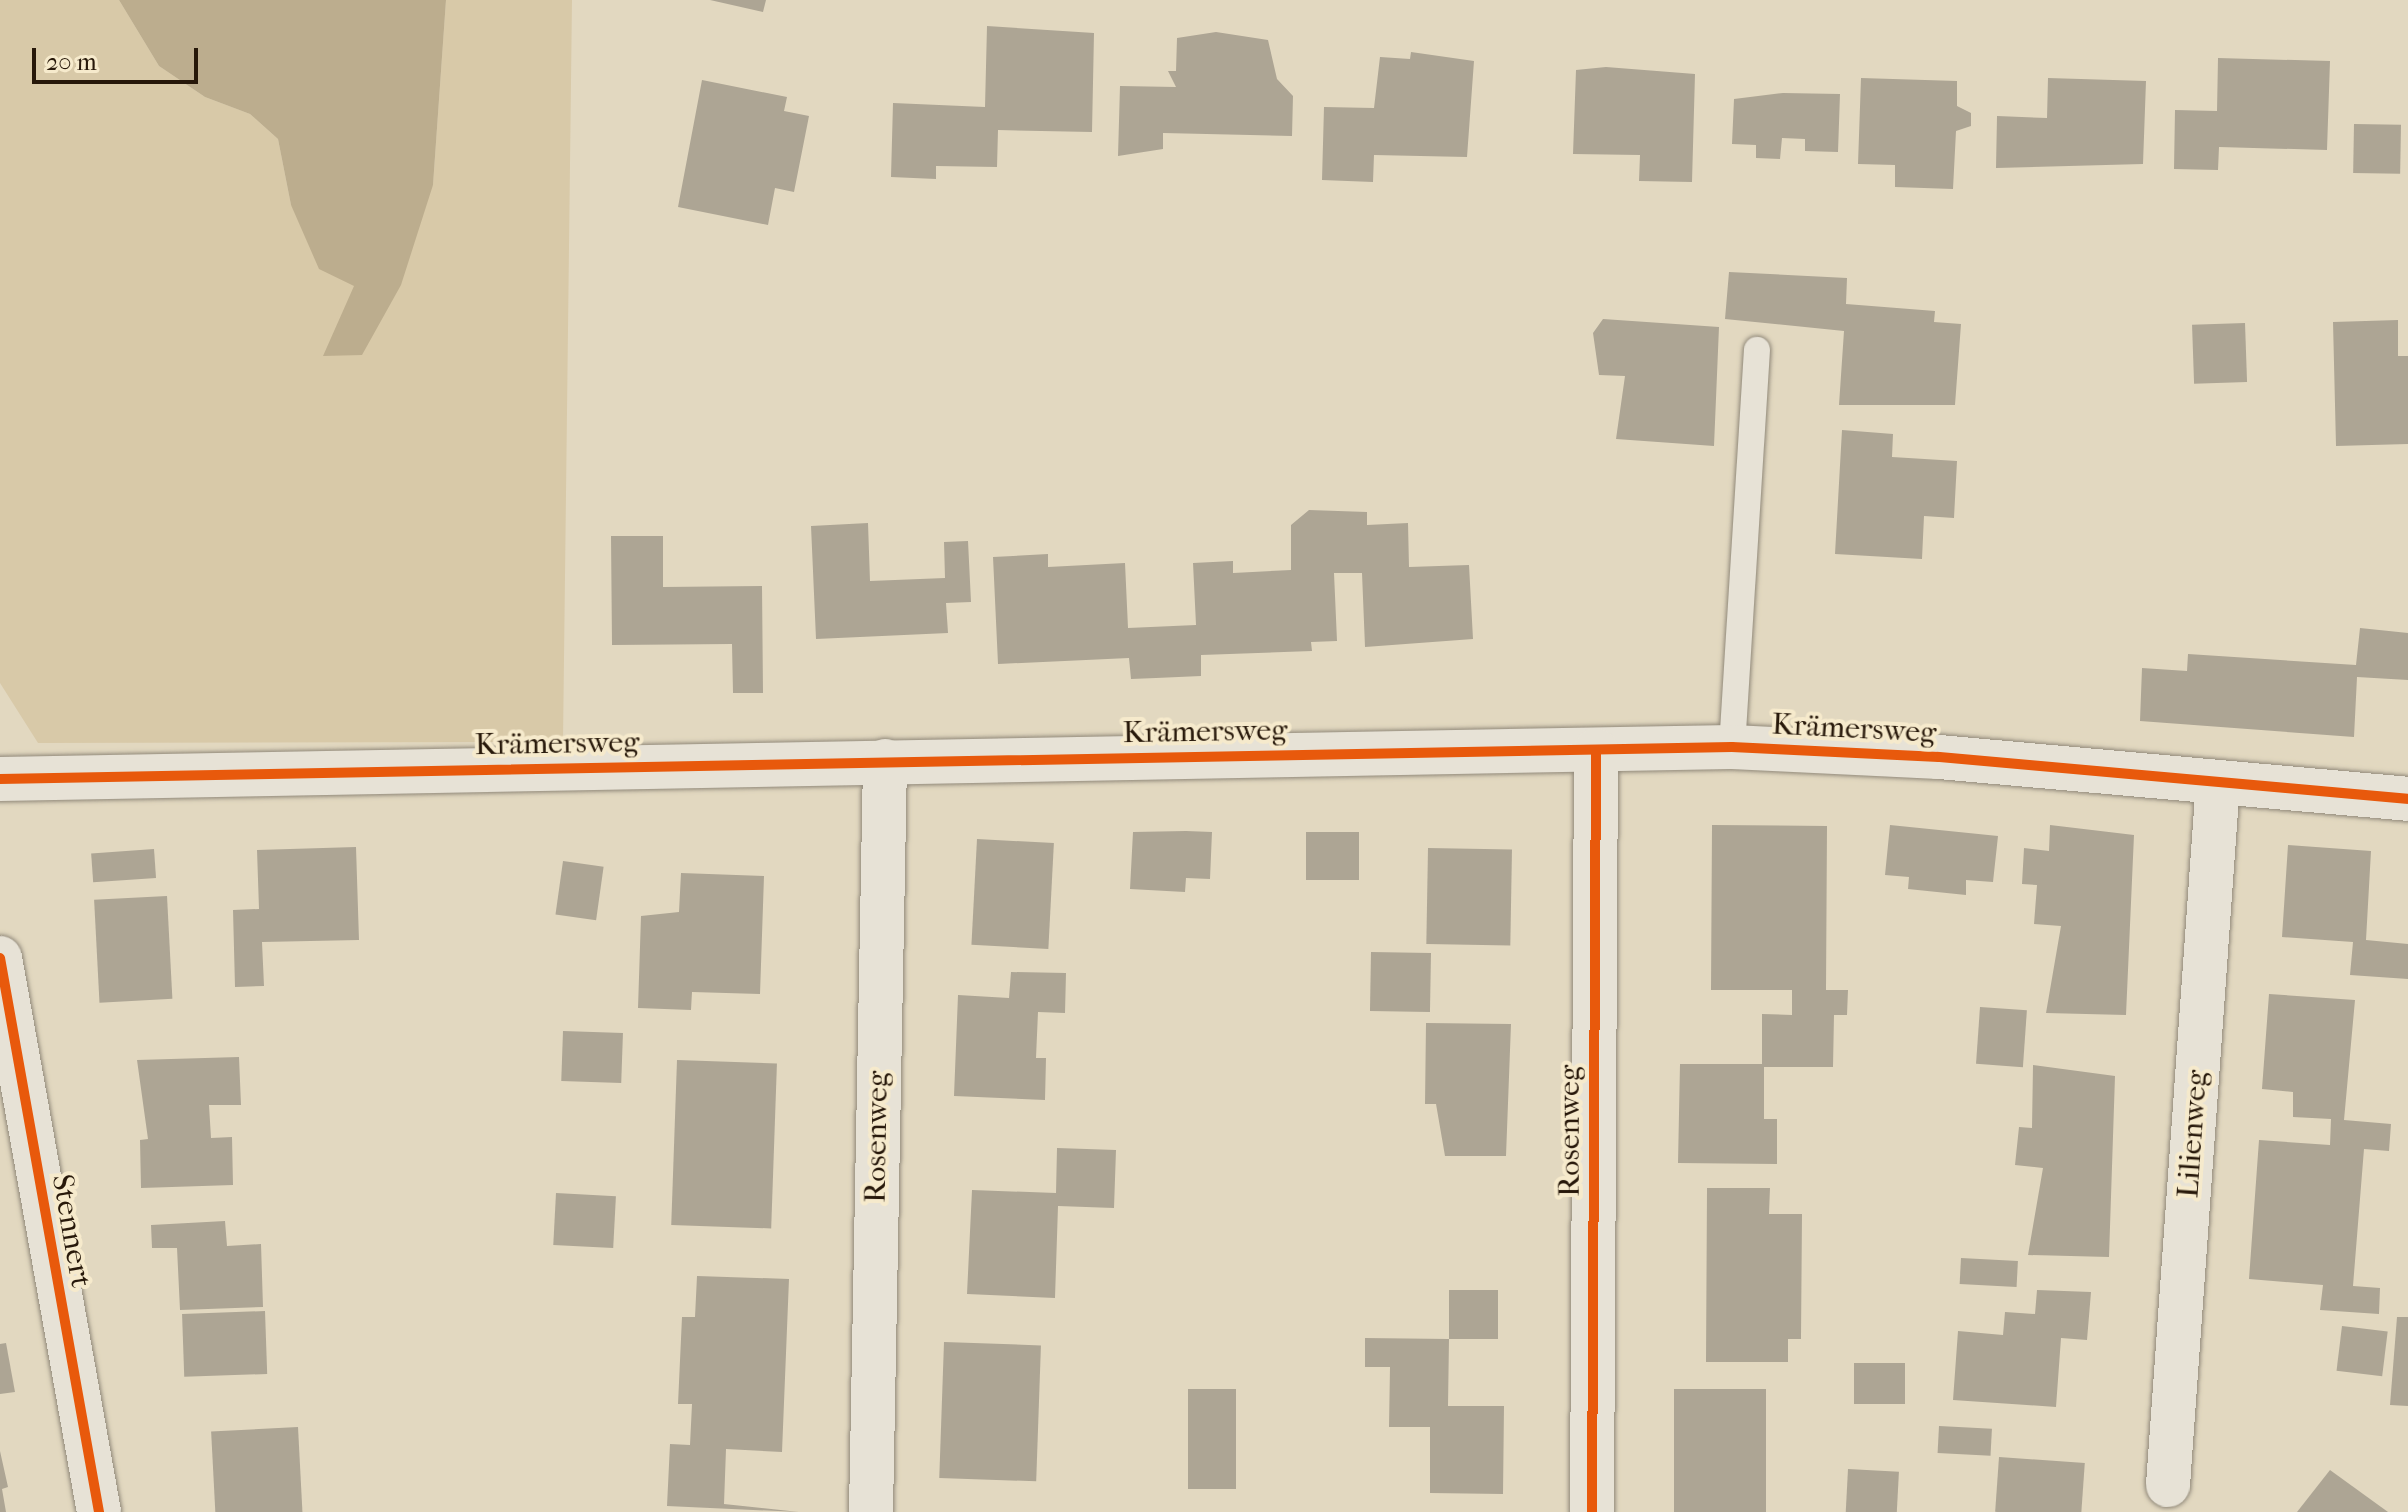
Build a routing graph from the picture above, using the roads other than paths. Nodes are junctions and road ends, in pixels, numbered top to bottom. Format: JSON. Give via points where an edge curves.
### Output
{"nodes":[{"id":1,"x":1757,"y":350,"type":"dead end"},
{"id":2,"x":1732,"y":747,"type":"junction"},
{"id":3,"x":1596,"y":750,"type":"junction"},
{"id":4,"x":885,"y":761,"type":"junction"},
{"id":5,"x":0,"y":779,"type":"edge"},
{"id":6,"x":2218,"y":782,"type":"junction"},
{"id":7,"x":2408,"y":799,"type":"edge"},
{"id":8,"x":0,"y":958,"type":"edge"},
{"id":9,"x":2168,"y":1485,"type":"dead end"},
{"id":10,"x":99,"y":1512,"type":"edge"},
{"id":11,"x":871,"y":1512,"type":"edge"},
{"id":12,"x":1592,"y":1512,"type":"edge"}],
"edges":[{"from":1,"to":2,"type":"lane"},
{"from":2,"to":3,"type":"street","name":"Krämersweg"},
{"from":2,"to":6,"type":"street","name":"Krämersweg"},
{"from":3,"to":4,"type":"street","name":"Krämersweg"},
{"from":3,"to":12,"type":"street","name":"Rosenweg"},
{"from":4,"to":5,"type":"street","name":"Krämersweg"},
{"from":4,"to":11,"type":"street","name":"Rosenweg"},
{"from":6,"to":7,"type":"street","name":"Krämersweg"},
{"from":6,"to":9,"type":"street","name":"Lilienweg"},
{"from":8,"to":10,"type":"street","name":"Stennert"}]}
